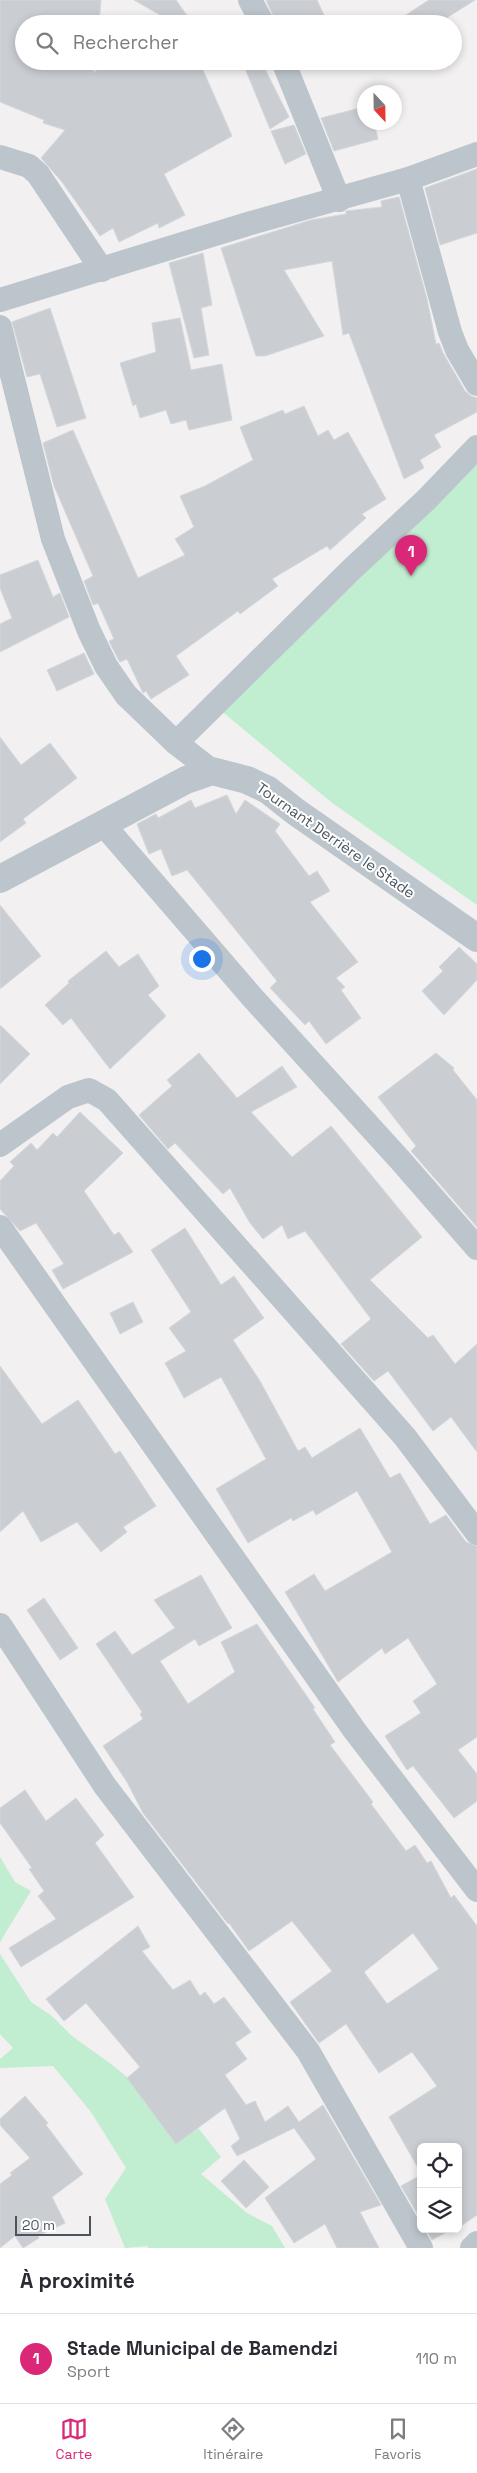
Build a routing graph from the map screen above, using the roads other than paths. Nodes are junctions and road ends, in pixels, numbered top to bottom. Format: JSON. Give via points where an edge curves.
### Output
{"nodes":[{"id":1,"x":250,"y":0,"type":"edge"},
{"id":2,"x":259,"y":15,"type":"edge"},
{"id":3,"x":287,"y":70,"type":"edge"},
{"id":4,"x":477,"y":154,"type":"edge"},
{"id":5,"x":0,"y":157,"type":"edge"},
{"id":6,"x":408,"y":179,"type":"junction"},
{"id":7,"x":339,"y":200,"type":"junction"},
{"id":8,"x":102,"y":270,"type":"junction"},
{"id":9,"x":0,"y":300,"type":"edge"},
{"id":10,"x":0,"y":327,"type":"edge"},
{"id":11,"x":477,"y":384,"type":"edge"},
{"id":12,"x":477,"y":447,"type":"edge"},
{"id":13,"x":176,"y":743,"type":"junction"},
{"id":14,"x":212,"y":772,"type":"junction"},
{"id":15,"x":102,"y":823,"type":"junction"},
{"id":16,"x":0,"y":879,"type":"edge"},
{"id":17,"x":477,"y":938,"type":"edge"},
{"id":18,"x":0,"y":1145,"type":"edge"},
{"id":19,"x":0,"y":1228,"type":"edge"},
{"id":20,"x":477,"y":1248,"type":"edge"},
{"id":21,"x":477,"y":1533,"type":"edge"},
{"id":22,"x":0,"y":1625,"type":"edge"},
{"id":23,"x":477,"y":1890,"type":"edge"},
{"id":24,"x":477,"y":2243,"type":"edge"},
{"id":25,"x":421,"y":2248,"type":"edge"},
{"id":26,"x":472,"y":2248,"type":"edge"}],
"edges":[{"from":1,"to":2,"type":"street"},
{"from":3,"to":7,"type":"street"},
{"from":4,"to":6,"type":"street"},
{"from":5,"to":8,"type":"street","via":[[29,166],[38,174]]},
{"from":6,"to":7,"type":"street"},
{"from":6,"to":11,"type":"street","via":[[450,332]]},
{"from":7,"to":8,"type":"street","via":[[251,222]]},
{"from":8,"to":9,"type":"street"},
{"from":10,"to":13,"type":"street","via":[[53,539],[89,631],[106,666],[126,695]]},
{"from":12,"to":13,"type":"street"},
{"from":13,"to":14,"type":"street"},
{"from":14,"to":15,"type":"street","name":"Tournant Derrière le Stade","via":[[186,780]]},
{"from":14,"to":17,"type":"street","name":"Tournant Derrière le Stade","via":[[247,780],[268,790]]},
{"from":15,"to":16,"type":"street","name":"Tournant Derrière le Stade"},
{"from":15,"to":20,"type":"street","via":[[252,998]]},
{"from":18,"to":21,"type":"street","via":[[68,1097],[89,1090],[107,1100],[405,1437]]},
{"from":19,"to":23,"type":"street","via":[[355,1730]]},
{"from":22,"to":25,"type":"street","via":[[105,1786],[308,2051]]},
{"from":24,"to":26,"type":"street"}]}
